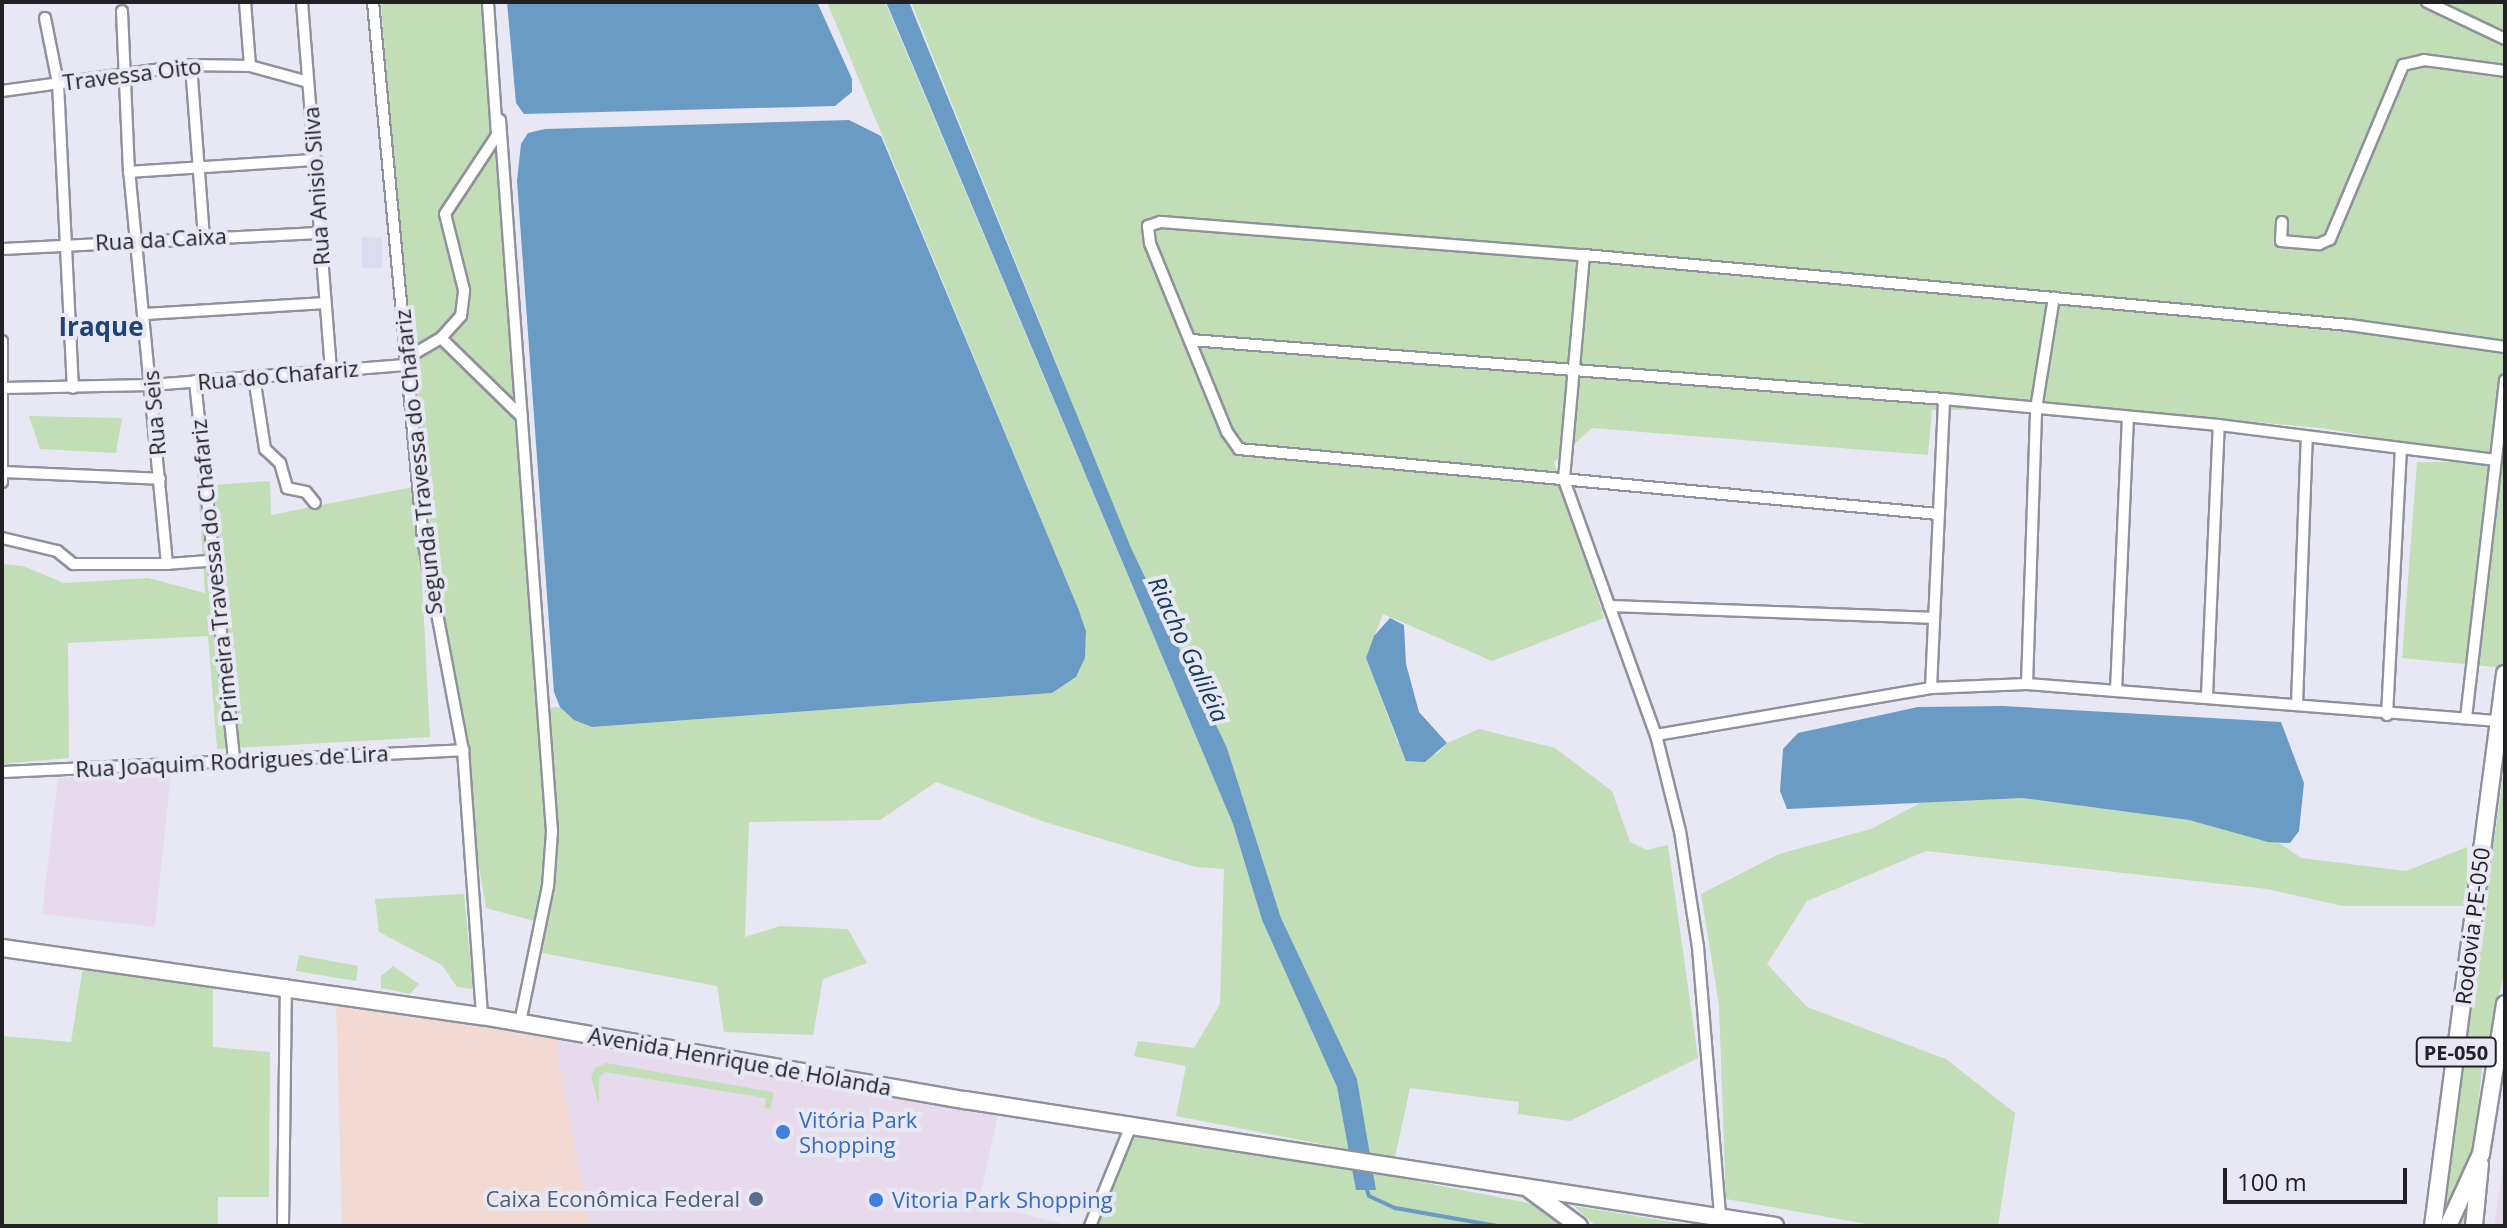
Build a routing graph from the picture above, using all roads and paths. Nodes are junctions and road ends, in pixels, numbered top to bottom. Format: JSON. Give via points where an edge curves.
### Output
{"nodes":[{"id":1,"x":245,"y":2,"type":"edge"},
{"id":2,"x":302,"y":2,"type":"edge"},
{"id":3,"x":373,"y":2,"type":"edge"},
{"id":4,"x":488,"y":2,"type":"edge"},
{"id":5,"x":2427,"y":2,"type":"edge"},
{"id":6,"x":122,"y":11,"type":"dead end"},
{"id":7,"x":45,"y":18,"type":"dead end"},
{"id":8,"x":2505,"y":39,"type":"edge"},
{"id":9,"x":191,"y":65,"type":"junction"},
{"id":10,"x":250,"y":66,"type":"junction"},
{"id":11,"x":2505,"y":71,"type":"edge"},
{"id":12,"x":127,"y":74,"type":"junction"},
{"id":13,"x":308,"y":82,"type":"junction"},
{"id":14,"x":58,"y":83,"type":"junction"},
{"id":15,"x":2,"y":91,"type":"edge"},
{"id":16,"x":500,"y":120,"type":"junction"},
{"id":17,"x":316,"y":160,"type":"junction"},
{"id":18,"x":198,"y":166,"type":"junction"},
{"id":19,"x":129,"y":172,"type":"junction"},
{"id":20,"x":2282,"y":222,"type":"dead end"},
{"id":21,"x":319,"y":233,"type":"junction"},
{"id":22,"x":204,"y":236,"type":"junction"},
{"id":23,"x":136,"y":242,"type":"junction"},
{"id":24,"x":64,"y":244,"type":"junction"},
{"id":25,"x":2,"y":249,"type":"edge"},
{"id":26,"x":1584,"y":255,"type":"junction"},
{"id":27,"x":2054,"y":297,"type":"junction"},
{"id":28,"x":325,"y":303,"type":"junction"},
{"id":29,"x":146,"y":314,"type":"junction"},
{"id":30,"x":441,"y":338,"type":"junction"},
{"id":31,"x":1191,"y":340,"type":"junction"},
{"id":32,"x":2,"y":341,"type":"edge"},
{"id":33,"x":2505,"y":347,"type":"edge"},
{"id":34,"x":405,"y":362,"type":"junction"},
{"id":35,"x":1575,"y":367,"type":"junction"},
{"id":36,"x":331,"y":370,"type":"junction"},
{"id":37,"x":254,"y":377,"type":"junction"},
{"id":38,"x":2505,"y":380,"type":"edge"},
{"id":39,"x":195,"y":381,"type":"junction"},
{"id":40,"x":151,"y":385,"type":"junction"},
{"id":41,"x":3,"y":388,"type":"edge"},
{"id":42,"x":73,"y":388,"type":"junction"},
{"id":43,"x":2,"y":399,"type":"edge"},
{"id":44,"x":1944,"y":399,"type":"junction"},
{"id":45,"x":2036,"y":409,"type":"junction"},
{"id":46,"x":522,"y":417,"type":"junction"},
{"id":47,"x":2128,"y":417,"type":"junction"},
{"id":48,"x":2219,"y":425,"type":"junction"},
{"id":49,"x":2307,"y":437,"type":"junction"},
{"id":50,"x":2401,"y":448,"type":"junction"},
{"id":51,"x":2495,"y":460,"type":"junction"},
{"id":52,"x":2,"y":472,"type":"edge"},
{"id":53,"x":160,"y":479,"type":"junction"},
{"id":54,"x":1564,"y":480,"type":"junction"},
{"id":55,"x":2,"y":482,"type":"edge"},
{"id":56,"x":315,"y":503,"type":"dead end"},
{"id":57,"x":1938,"y":514,"type":"junction"},
{"id":58,"x":2,"y":538,"type":"edge"},
{"id":59,"x":207,"y":561,"type":"dead end"},
{"id":60,"x":167,"y":564,"type":"junction"},
{"id":61,"x":1609,"y":606,"type":"junction"},
{"id":62,"x":1932,"y":618,"type":"junction"},
{"id":63,"x":2505,"y":674,"type":"edge"},
{"id":64,"x":2027,"y":684,"type":"junction"},
{"id":65,"x":1931,"y":688,"type":"junction"},
{"id":66,"x":2116,"y":691,"type":"junction"},
{"id":67,"x":2207,"y":695,"type":"junction"},
{"id":68,"x":2297,"y":704,"type":"junction"},
{"id":69,"x":2501,"y":711,"type":"edge"},
{"id":70,"x":2387,"y":715,"type":"junction"},
{"id":71,"x":2466,"y":718,"type":"junction"},
{"id":72,"x":1656,"y":735,"type":"junction"},
{"id":73,"x":463,"y":750,"type":"junction"},
{"id":74,"x":234,"y":760,"type":"junction"},
{"id":75,"x":2,"y":772,"type":"edge"},
{"id":76,"x":2,"y":948,"type":"edge"},
{"id":77,"x":286,"y":985,"type":"junction"},
{"id":78,"x":2505,"y":1004,"type":"edge"},
{"id":79,"x":482,"y":1016,"type":"junction"},
{"id":80,"x":520,"y":1023,"type":"junction"},
{"id":81,"x":1132,"y":1123,"type":"junction"},
{"id":82,"x":2481,"y":1154,"type":"junction"},
{"id":83,"x":1524,"y":1186,"type":"junction"},
{"id":84,"x":1720,"y":1215,"type":"junction"},
{"id":85,"x":283,"y":1226,"type":"edge"},
{"id":86,"x":1090,"y":1226,"type":"edge"},
{"id":87,"x":1579,"y":1226,"type":"edge"},
{"id":88,"x":1775,"y":1226,"type":"edge"},
{"id":89,"x":2433,"y":1226,"type":"edge"},
{"id":90,"x":2448,"y":1226,"type":"edge"},
{"id":91,"x":2474,"y":1226,"type":"edge"}],
"edges":[{"from":1,"to":10,"type":"street"},
{"from":2,"to":13,"type":"street","name":"Rua Anisio Silva"},
{"from":3,"to":34,"type":"street","name":"Segunda Travessa do Chafariz"},
{"from":4,"to":16,"type":"street"},
{"from":5,"to":8,"type":"street"},
{"from":6,"to":12,"type":"street","name":"Rua Seis"},
{"from":7,"to":14,"type":"street"},
{"from":9,"to":10,"type":"street","name":"Travessa Oito"},
{"from":9,"to":12,"type":"street","name":"Travessa Oito"},
{"from":9,"to":18,"type":"street"},
{"from":10,"to":13,"type":"street","name":"Travessa Oito"},
{"from":11,"to":20,"type":"street","via":[[2424,60],[2403,65],[2332,236],[2319,244],[2281,241]]},
{"from":12,"to":14,"type":"street","name":"Travessa Oito"},
{"from":12,"to":19,"type":"street","name":"Rua Seis"},
{"from":13,"to":17,"type":"street","name":"Rua Anisio Silva"},
{"from":14,"to":15,"type":"street","name":"Travessa Oito"},
{"from":14,"to":24,"type":"street"},
{"from":16,"to":30,"type":"street","via":[[492,148],[445,214],[464,290],[461,316]]},
{"from":16,"to":46,"type":"street"},
{"from":17,"to":18,"type":"street"},
{"from":17,"to":21,"type":"street","name":"Rua Anisio Silva"},
{"from":18,"to":19,"type":"street"},
{"from":18,"to":22,"type":"street"},
{"from":19,"to":23,"type":"street","name":"Rua Seis"},
{"from":21,"to":22,"type":"street","name":"Rua da Caixa"},
{"from":21,"to":28,"type":"street","name":"Rua Anisio Silva"},
{"from":22,"to":23,"type":"street","name":"Rua da Caixa"},
{"from":23,"to":24,"type":"street","name":"Rua da Caixa"},
{"from":23,"to":29,"type":"street","name":"Rua Seis"},
{"from":24,"to":25,"type":"street","name":"Rua da Caixa"},
{"from":24,"to":42,"type":"street"},
{"from":26,"to":27,"type":"street"},
{"from":26,"to":31,"type":"street","via":[[1152,223],[1147,229],[1150,243]]},
{"from":26,"to":35,"type":"street"},
{"from":27,"to":33,"type":"street","via":[[2349,325]]},
{"from":27,"to":45,"type":"street"},
{"from":28,"to":29,"type":"street"},
{"from":28,"to":36,"type":"street","name":"Rua Anisio Silva"},
{"from":29,"to":40,"type":"street","name":"Rua Seis"},
{"from":30,"to":34,"type":"street"},
{"from":30,"to":46,"type":"street"},
{"from":31,"to":35,"type":"street"},
{"from":31,"to":54,"type":"street","via":[[1227,432],[1239,449]]},
{"from":32,"to":41,"type":"street"},
{"from":34,"to":36,"type":"street","name":"Rua do Chafariz"},
{"from":34,"to":73,"type":"street","name":"Segunda Travessa do Chafariz","via":[[423,539]]},
{"from":35,"to":44,"type":"street"},
{"from":35,"to":54,"type":"street"},
{"from":36,"to":37,"type":"street","name":"Rua do Chafariz"},
{"from":37,"to":39,"type":"street","name":"Rua do Chafariz"},
{"from":37,"to":56,"type":"street","via":[[263,440],[280,463],[285,485],[309,494]]},
{"from":38,"to":51,"type":"street"},
{"from":39,"to":40,"type":"street","name":"Rua do Chafariz"},
{"from":39,"to":74,"type":"street","name":"Primeira Travessa do Chafariz"},
{"from":40,"to":42,"type":"street","name":"Rua do Chafariz"},
{"from":40,"to":53,"type":"street","name":"Rua Seis"},
{"from":41,"to":42,"type":"street","name":"Rua do Chafariz"},
{"from":41,"to":43,"type":"street"},
{"from":43,"to":52,"type":"street"},
{"from":44,"to":45,"type":"street"},
{"from":44,"to":57,"type":"street"},
{"from":45,"to":47,"type":"street"},
{"from":45,"to":64,"type":"street"},
{"from":46,"to":80,"type":"street","via":[[552,832],[548,886]]},
{"from":47,"to":48,"type":"street"},
{"from":47,"to":66,"type":"street"},
{"from":48,"to":49,"type":"street"},
{"from":48,"to":67,"type":"street"},
{"from":49,"to":50,"type":"street"},
{"from":49,"to":68,"type":"street"},
{"from":50,"to":51,"type":"street"},
{"from":50,"to":70,"type":"street"},
{"from":51,"to":71,"type":"street"},
{"from":52,"to":53,"type":"street"},
{"from":52,"to":55,"type":"street"},
{"from":53,"to":60,"type":"street","name":"Rua Seis"},
{"from":54,"to":57,"type":"street"},
{"from":54,"to":61,"type":"street"},
{"from":57,"to":62,"type":"street"},
{"from":58,"to":60,"type":"street","via":[[44,547],[91,567]]},
{"from":59,"to":60,"type":"street"},
{"from":61,"to":62,"type":"street"},
{"from":61,"to":72,"type":"street"},
{"from":62,"to":65,"type":"street"},
{"from":63,"to":69,"type":"main road","name":"Rodovia PE-050","number":"PE-050"},
{"from":64,"to":65,"type":"street"},
{"from":64,"to":66,"type":"street"},
{"from":65,"to":72,"type":"street"},
{"from":66,"to":67,"type":"street"},
{"from":67,"to":68,"type":"street"},
{"from":68,"to":70,"type":"street"},
{"from":69,"to":71,"type":"street"},
{"from":69,"to":89,"type":"main road","name":"Rodovia PE-050","number":"PE-050"},
{"from":70,"to":71,"type":"street"},
{"from":72,"to":84,"type":"street","via":[[1680,831],[1698,947]]},
{"from":73,"to":74,"type":"street","name":"Rua Joaquim Rodrigues de Lira"},
{"from":73,"to":79,"type":"street","name":"Segunda Travessa do Chafariz"},
{"from":74,"to":75,"type":"street","name":"Rua Joaquim Rodrigues de Lira"},
{"from":76,"to":77,"type":"main road","name":"Avenida Henrique de Holanda"},
{"from":77,"to":79,"type":"main road","name":"Avenida Henrique de Holanda"},
{"from":77,"to":85,"type":"street"},
{"from":78,"to":82,"type":"main road","name":"Rodovia PE-050","number":"PE-050"},
{"from":79,"to":80,"type":"main road","name":"Avenida Henrique de Holanda"},
{"from":80,"to":81,"type":"main road","name":"Avenida Henrique de Holanda"},
{"from":81,"to":83,"type":"main road","name":"Avenida Henrique de Holanda"},
{"from":81,"to":86,"type":"street"},
{"from":82,"to":90,"type":"main road","name":"Rodovia PE-050","number":"PE-050"},
{"from":82,"to":91,"type":"main road"},
{"from":83,"to":84,"type":"main road","name":"Avenida Henrique de Holanda"},
{"from":83,"to":87,"type":"main road","name":"Avenida Henrique de Holanda"},
{"from":84,"to":88,"type":"main road","name":"Avenida Henrique de Holanda"}]}
